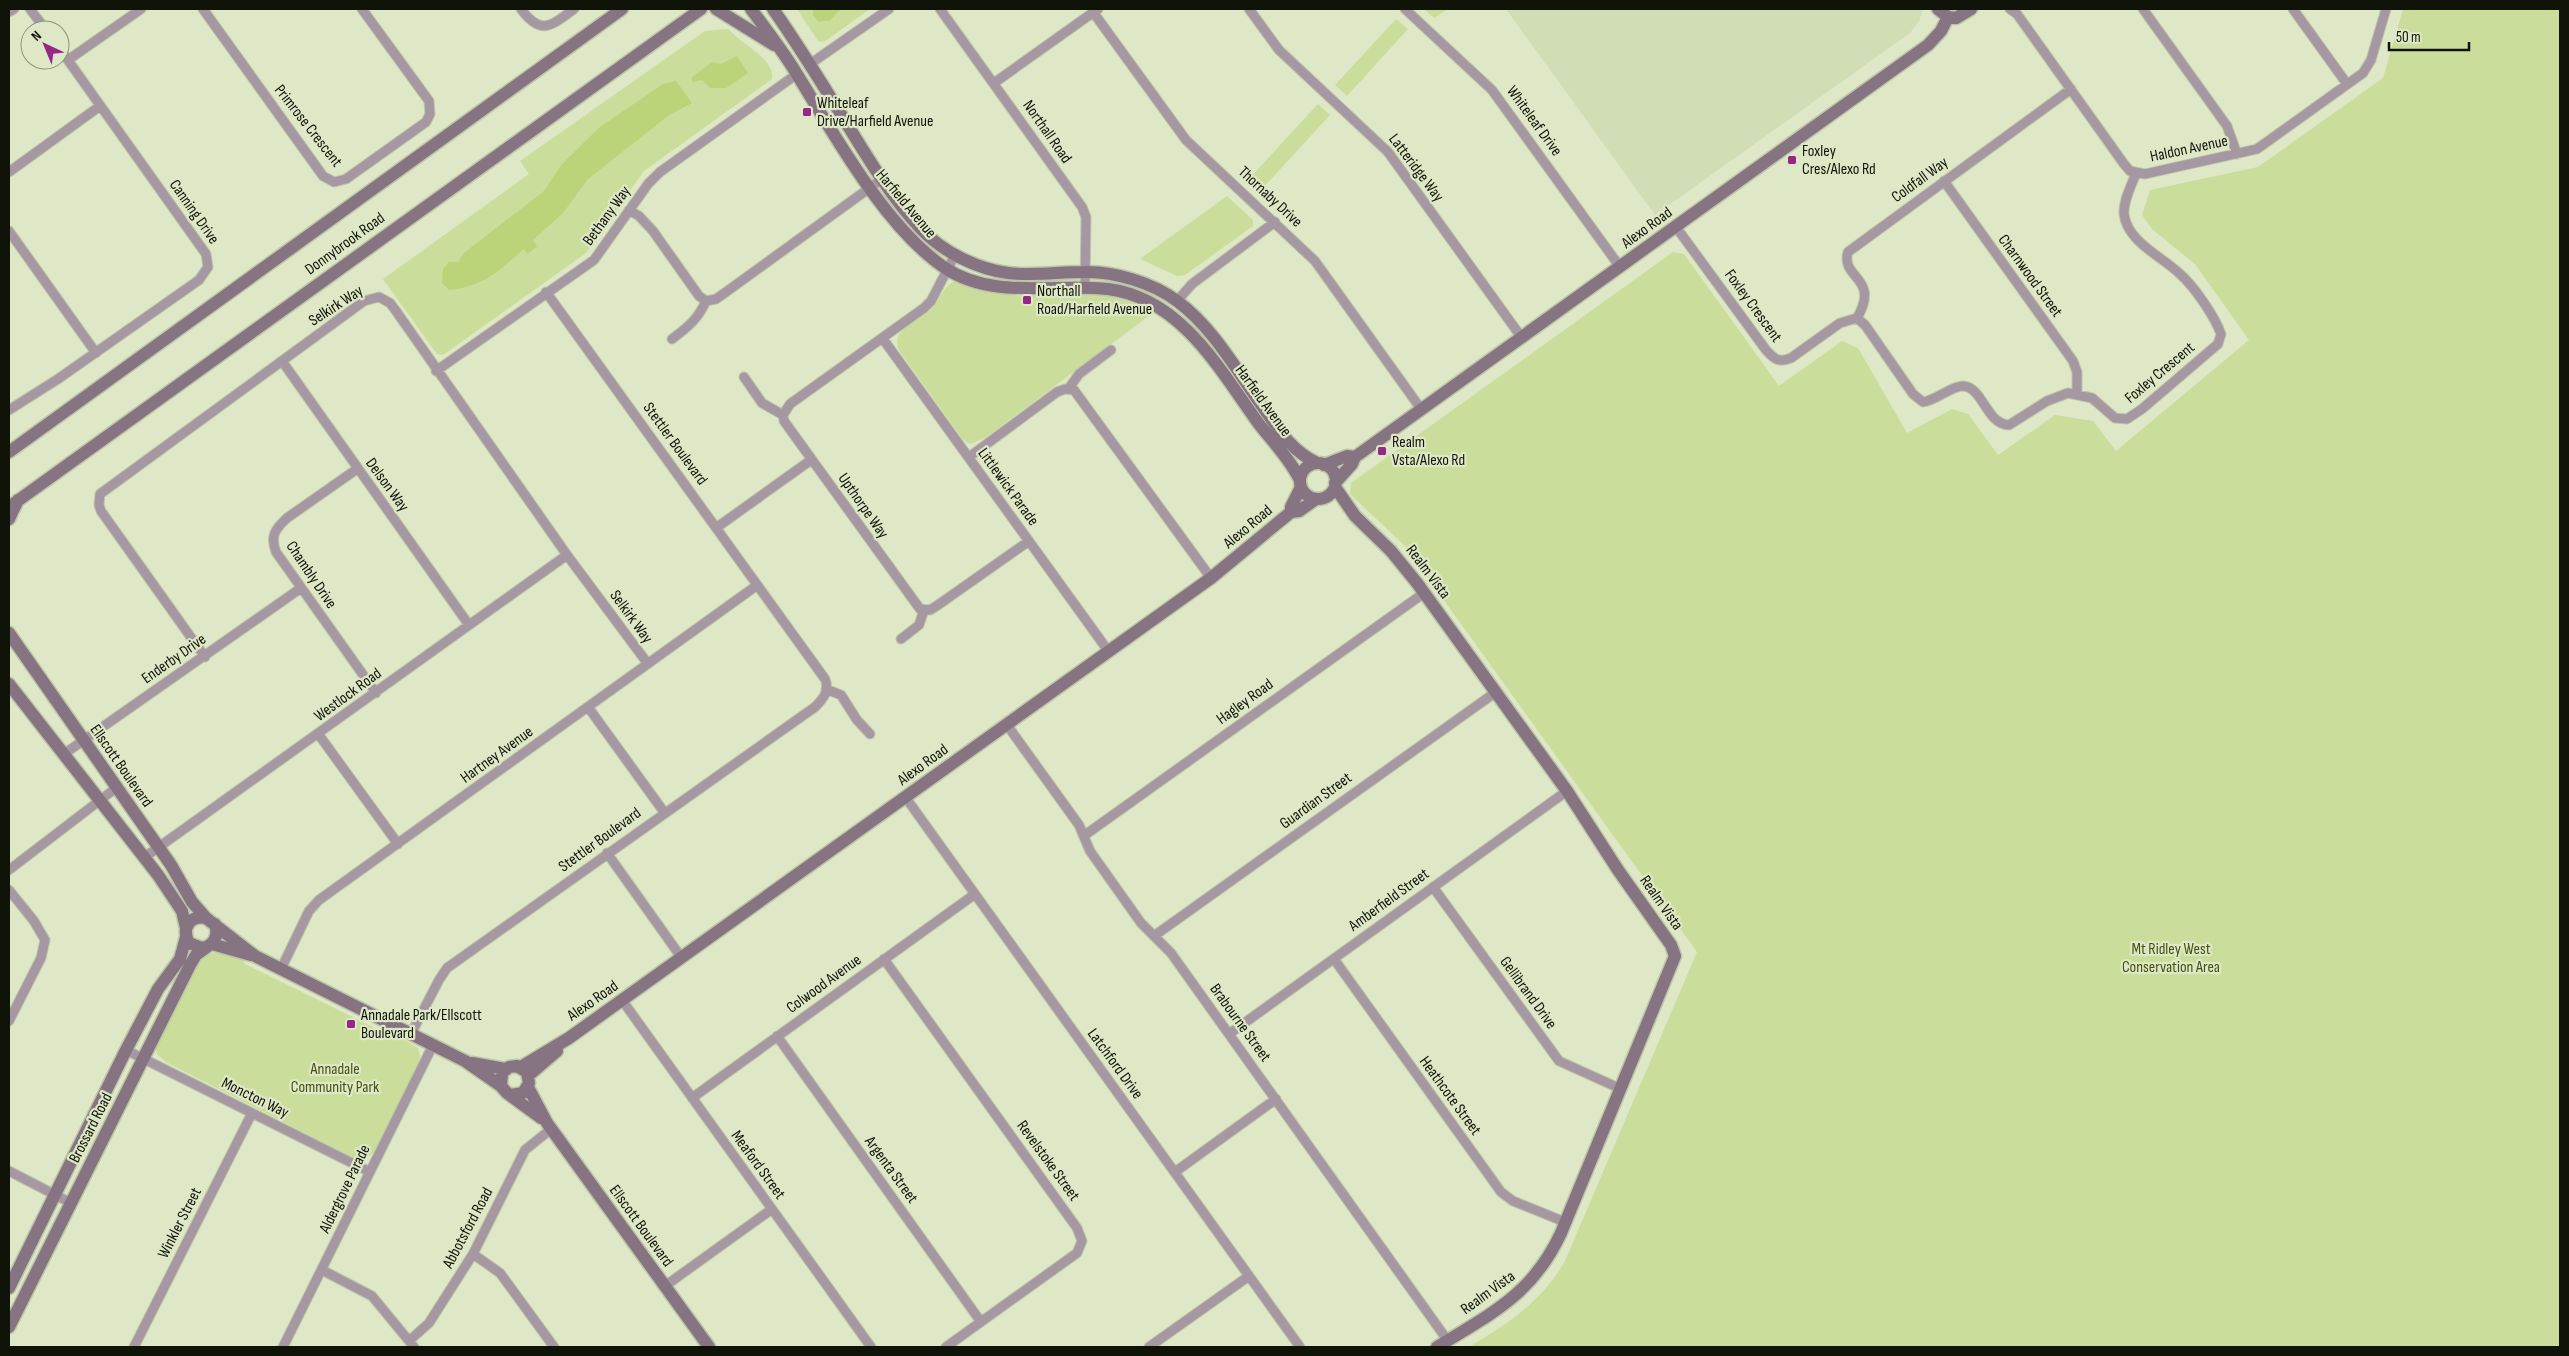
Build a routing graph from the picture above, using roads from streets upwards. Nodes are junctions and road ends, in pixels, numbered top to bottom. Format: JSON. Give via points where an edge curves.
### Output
{"nodes":[{"id":1,"x":14,"y":9,"type":"edge"},
{"id":2,"x":30,"y":9,"type":"edge"},
{"id":3,"x":141,"y":9,"type":"edge"},
{"id":4,"x":202,"y":9,"type":"edge"},
{"id":5,"x":362,"y":9,"type":"edge"},
{"id":6,"x":521,"y":9,"type":"edge"},
{"id":7,"x":574,"y":9,"type":"edge"},
{"id":8,"x":622,"y":9,"type":"edge"},
{"id":9,"x":701,"y":9,"type":"edge"},
{"id":10,"x":716,"y":9,"type":"edge"},
{"id":11,"x":751,"y":9,"type":"edge"},
{"id":12,"x":773,"y":9,"type":"edge"},
{"id":13,"x":889,"y":9,"type":"edge"},
{"id":14,"x":940,"y":9,"type":"edge"},
{"id":15,"x":1249,"y":9,"type":"edge"},
{"id":16,"x":1405,"y":9,"type":"edge"},
{"id":17,"x":1972,"y":9,"type":"edge"},
{"id":18,"x":2010,"y":9,"type":"edge"},
{"id":19,"x":2143,"y":9,"type":"edge"},
{"id":20,"x":2293,"y":9,"type":"edge"},
{"id":21,"x":2386,"y":9,"type":"edge"},
{"id":22,"x":1096,"y":10,"type":"edge"},
{"id":23,"x":9,"y":12,"type":"edge"},
{"id":24,"x":1943,"y":13,"type":"edge"},
{"id":25,"x":38,"y":20,"type":"edge"},
{"id":26,"x":780,"y":49,"type":"junction"},
{"id":27,"x":70,"y":59,"type":"edge"},
{"id":28,"x":70,"y":63,"type":"edge"},
{"id":29,"x":810,"y":64,"type":"junction"},
{"id":30,"x":796,"y":74,"type":"junction"},
{"id":31,"x":994,"y":83,"type":"junction"},
{"id":32,"x":2347,"y":84,"type":"junction"},
{"id":33,"x":2071,"y":89,"type":"junction"},
{"id":34,"x":100,"y":106,"type":"junction"},
{"id":35,"x":2238,"y":154,"type":"junction"},
{"id":36,"x":9,"y":172,"type":"edge"},
{"id":37,"x":2136,"y":174,"type":"junction"},
{"id":38,"x":882,"y":179,"type":"junction"},
{"id":39,"x":1944,"y":181,"type":"junction"},
{"id":40,"x":870,"y":187,"type":"junction"},
{"id":41,"x":629,"y":210,"type":"junction"},
{"id":42,"x":1275,"y":222,"type":"junction"},
{"id":43,"x":1676,"y":227,"type":"junction"},
{"id":44,"x":9,"y":231,"type":"edge"},
{"id":45,"x":955,"y":255,"type":"junction"},
{"id":46,"x":1620,"y":267,"type":"junction"},
{"id":47,"x":947,"y":269,"type":"junction"},
{"id":48,"x":1086,"y":272,"type":"junction"},
{"id":49,"x":1085,"y":288,"type":"junction"},
{"id":50,"x":546,"y":292,"type":"junction"},
{"id":51,"x":706,"y":301,"type":"junction"},
{"id":52,"x":1177,"y":301,"type":"junction"},
{"id":53,"x":1857,"y":318,"type":"junction"},
{"id":54,"x":672,"y":338,"type":"dead end"},
{"id":55,"x":1522,"y":338,"type":"junction"},
{"id":56,"x":883,"y":339,"type":"junction"},
{"id":57,"x":1111,"y":350,"type":"dead end"},
{"id":58,"x":96,"y":352,"type":"junction"},
{"id":59,"x":282,"y":361,"type":"junction"},
{"id":60,"x":436,"y":371,"type":"junction"},
{"id":61,"x":744,"y":377,"type":"dead end"},
{"id":62,"x":1069,"y":388,"type":"junction"},
{"id":63,"x":2077,"y":394,"type":"junction"},
{"id":64,"x":1421,"y":409,"type":"junction"},
{"id":65,"x":9,"y":410,"type":"edge"},
{"id":66,"x":783,"y":415,"type":"junction"},
{"id":67,"x":9,"y":452,"type":"edge"},
{"id":68,"x":1355,"y":456,"type":"junction"},
{"id":69,"x":969,"y":457,"type":"junction"},
{"id":70,"x":812,"y":460,"type":"junction"},
{"id":71,"x":1321,"y":464,"type":"junction"},
{"id":72,"x":357,"y":469,"type":"junction"},
{"id":73,"x":1300,"y":484,"type":"junction"},
{"id":74,"x":1335,"y":485,"type":"junction"},
{"id":75,"x":1319,"y":499,"type":"junction"},
{"id":76,"x":14,"y":503,"type":"edge"},
{"id":77,"x":1291,"y":512,"type":"junction"},
{"id":78,"x":1355,"y":516,"type":"junction"},
{"id":79,"x":9,"y":519,"type":"edge"},
{"id":80,"x":716,"y":528,"type":"junction"},
{"id":81,"x":1029,"y":541,"type":"junction"},
{"id":82,"x":567,"y":555,"type":"junction"},
{"id":83,"x":1211,"y":578,"type":"junction"},
{"id":84,"x":756,"y":586,"type":"junction"},
{"id":85,"x":301,"y":588,"type":"junction"},
{"id":86,"x":1424,"y":592,"type":"junction"},
{"id":87,"x":924,"y":610,"type":"junction"},
{"id":88,"x":469,"y":625,"type":"junction"},
{"id":89,"x":9,"y":633,"type":"edge"},
{"id":90,"x":901,"y":639,"type":"dead end"},
{"id":91,"x":1108,"y":652,"type":"junction"},
{"id":92,"x":205,"y":657,"type":"junction"},
{"id":93,"x":648,"y":664,"type":"junction"},
{"id":94,"x":9,"y":684,"type":"edge"},
{"id":95,"x":826,"y":689,"type":"junction"},
{"id":96,"x":1496,"y":692,"type":"junction"},
{"id":97,"x":376,"y":693,"type":"junction"},
{"id":98,"x":588,"y":707,"type":"junction"},
{"id":99,"x":1007,"y":725,"type":"junction"},
{"id":100,"x":870,"y":734,"type":"dead end"},
{"id":101,"x":319,"y":735,"type":"junction"},
{"id":102,"x":83,"y":742,"type":"junction"},
{"id":103,"x":64,"y":754,"type":"junction"},
{"id":104,"x":116,"y":788,"type":"junction"},
{"id":105,"x":1566,"y":791,"type":"junction"},
{"id":106,"x":906,"y":798,"type":"junction"},
{"id":107,"x":99,"y":799,"type":"junction"},
{"id":108,"x":664,"y":812,"type":"junction"},
{"id":109,"x":1085,"y":835,"type":"junction"},
{"id":110,"x":398,"y":844,"type":"junction"},
{"id":111,"x":159,"y":848,"type":"junction"},
{"id":112,"x":607,"y":853,"type":"junction"},
{"id":113,"x":145,"y":857,"type":"junction"},
{"id":114,"x":9,"y":870,"type":"edge"},
{"id":115,"x":1433,"y":887,"type":"junction"},
{"id":116,"x":9,"y":890,"type":"edge"},
{"id":117,"x":974,"y":894,"type":"junction"},
{"id":118,"x":210,"y":921,"type":"junction"},
{"id":119,"x":186,"y":933,"type":"junction"},
{"id":120,"x":1154,"y":936,"type":"junction"},
{"id":121,"x":209,"y":946,"type":"junction"},
{"id":122,"x":255,"y":956,"type":"junction"},
{"id":123,"x":681,"y":957,"type":"junction"},
{"id":124,"x":884,"y":959,"type":"junction"},
{"id":125,"x":1334,"y":959,"type":"junction"},
{"id":126,"x":281,"y":970,"type":"junction"},
{"id":127,"x":622,"y":1000,"type":"junction"},
{"id":128,"x":9,"y":1021,"type":"edge"},
{"id":129,"x":411,"y":1034,"type":"junction"},
{"id":130,"x":1229,"y":1034,"type":"junction"},
{"id":131,"x":777,"y":1036,"type":"junction"},
{"id":132,"x":433,"y":1045,"type":"junction"},
{"id":133,"x":126,"y":1050,"type":"junction"},
{"id":134,"x":143,"y":1059,"type":"junction"},
{"id":135,"x":465,"y":1061,"type":"junction"},
{"id":136,"x":505,"y":1069,"type":"junction"},
{"id":137,"x":526,"y":1076,"type":"junction"},
{"id":138,"x":501,"y":1086,"type":"junction"},
{"id":139,"x":1621,"y":1090,"type":"junction"},
{"id":140,"x":511,"y":1095,"type":"junction"},
{"id":141,"x":692,"y":1098,"type":"junction"},
{"id":142,"x":1276,"y":1100,"type":"junction"},
{"id":143,"x":252,"y":1113,"type":"junction"},
{"id":144,"x":549,"y":1126,"type":"junction"},
{"id":145,"x":9,"y":1171,"type":"edge"},
{"id":146,"x":370,"y":1172,"type":"junction"},
{"id":147,"x":1175,"y":1172,"type":"junction"},
{"id":148,"x":55,"y":1196,"type":"junction"},
{"id":149,"x":71,"y":1203,"type":"junction"},
{"id":150,"x":772,"y":1209,"type":"junction"},
{"id":151,"x":1566,"y":1222,"type":"junction"},
{"id":152,"x":473,"y":1254,"type":"junction"},
{"id":153,"x":322,"y":1270,"type":"junction"},
{"id":154,"x":1249,"y":1276,"type":"junction"},
{"id":155,"x":665,"y":1286,"type":"junction"},
{"id":156,"x":9,"y":1288,"type":"edge"},
{"id":157,"x":981,"y":1322,"type":"junction"},
{"id":158,"x":9,"y":1327,"type":"edge"},
{"id":159,"x":412,"y":1344,"type":"edge"},
{"id":160,"x":1443,"y":1344,"type":"edge"},
{"id":161,"x":134,"y":1347,"type":"edge"},
{"id":162,"x":283,"y":1347,"type":"edge"},
{"id":163,"x":554,"y":1347,"type":"edge"},
{"id":164,"x":709,"y":1347,"type":"edge"},
{"id":165,"x":871,"y":1347,"type":"edge"},
{"id":166,"x":946,"y":1347,"type":"edge"},
{"id":167,"x":1150,"y":1347,"type":"edge"},
{"id":168,"x":1300,"y":1347,"type":"edge"}],
"edges":[{"from":1,"to":23,"type":"street"},
{"from":2,"to":25,"type":"street"},
{"from":3,"to":27,"type":"street"},
{"from":4,"to":5,"type":"street","name":"Primrose Crescent","via":[[324,176],[334,182],[346,179],[426,122],[430,114],[429,101]]},
{"from":6,"to":7,"type":"street","via":[[535,25],[543,27]]},
{"from":8,"to":67,"type":"street","name":"Donnybrook Road"},
{"from":9,"to":76,"type":"street","name":"Donnybrook Road"},
{"from":10,"to":26,"type":"street"},
{"from":11,"to":26,"type":"street","name":"Harfield Avenue"},
{"from":12,"to":29,"type":"street","name":"Harfield Avenue"},
{"from":13,"to":29,"type":"street"},
{"from":14,"to":31,"type":"street","name":"Northall Road"},
{"from":15,"to":55,"type":"street","name":"Latteridge Way","via":[[1279,50],[1388,152]]},
{"from":16,"to":46,"type":"street","name":"Whiteleaf Drive","via":[[1492,90]]},
{"from":17,"to":24,"type":"street","via":[[1962,16]]},
{"from":18,"to":33,"type":"street","name":"Haldon Avenue","via":[[2017,14]]},
{"from":19,"to":35,"type":"street","via":[[2228,126]]},
{"from":20,"to":32,"type":"street"},
{"from":21,"to":32,"type":"street","name":"Haldon Avenue","via":[[2368,66]]},
{"from":22,"to":31,"type":"street"},
{"from":22,"to":42,"type":"street","name":"Thornaby Drive","via":[[1186,140]]},
{"from":24,"to":43,"type":"street","name":"Alexo Road","via":[[1942,31],[1928,45]]},
{"from":26,"to":30,"type":"street","name":"Harfield Avenue"},
{"from":28,"to":34,"type":"street","name":"Canning Drive"},
{"from":29,"to":38,"type":"street","name":"Harfield Avenue"},
{"from":30,"to":40,"type":"street","name":"Harfield Avenue"},
{"from":30,"to":41,"type":"street","name":"Bethany Way","via":[[660,172]]},
{"from":31,"to":48,"type":"street","name":"Northall Road","via":[[1082,207],[1086,218]]},
{"from":32,"to":35,"type":"street","name":"Haldon Avenue","via":[[2256,149]]},
{"from":33,"to":37,"type":"street","name":"Haldon Avenue","via":[[2124,164]]},
{"from":33,"to":39,"type":"street","name":"Coldfall Way"},
{"from":34,"to":36,"type":"street"},
{"from":34,"to":58,"type":"street","name":"Canning Drive","via":[[206,254],[208,267],[199,280]]},
{"from":35,"to":37,"type":"street","name":"Haldon Avenue"},
{"from":37,"to":63,"type":"street","name":"Foxley Crescent","via":[[2124,212],[2128,226],[2144,246],[2186,280],[2220,329],[2220,341],[2142,409],[2126,419],[2115,418],[2092,398]]},
{"from":38,"to":40,"type":"street"},
{"from":38,"to":45,"type":"street","name":"Harfield Avenue","via":[[921,229]]},
{"from":39,"to":53,"type":"street","name":"Coldfall Way","via":[[1848,252],[1847,262],[1866,296]]},
{"from":39,"to":63,"type":"street","name":"Charnwood Street","via":[[2073,361],[2077,372]]},
{"from":40,"to":47,"type":"street","name":"Harfield Avenue","via":[[917,245]]},
{"from":40,"to":51,"type":"street","via":[[716,299]]},
{"from":41,"to":50,"type":"street","name":"Bethany Way","via":[[594,260]]},
{"from":41,"to":51,"type":"street","via":[[645,222]]},
{"from":42,"to":52,"type":"street","via":[[1192,284]]},
{"from":42,"to":64,"type":"street","name":"Thornaby Drive","via":[[1316,261]]},
{"from":43,"to":46,"type":"street","name":"Alexo Road"},
{"from":43,"to":53,"type":"street","name":"Foxley Crescent","via":[[1775,359],[1791,358],[1840,323]]},
{"from":44,"to":58,"type":"street"},
{"from":45,"to":47,"type":"street"},
{"from":45,"to":48,"type":"street","name":"Harfield Avenue","via":[[1006,272],[1035,275]]},
{"from":46,"to":55,"type":"street","name":"Alexo Road"},
{"from":47,"to":49,"type":"street","name":"Harfield Avenue","via":[[994,285],[1015,288]]},
{"from":47,"to":56,"type":"street","via":[[931,301]]},
{"from":48,"to":49,"type":"street","name":"Northall Road"},
{"from":48,"to":52,"type":"street","name":"Harfield Avenue","via":[[1124,278],[1154,288]]},
{"from":49,"to":73,"type":"street","name":"Harfield Avenue","via":[[1125,293],[1148,302],[1178,321],[1205,350],[1292,464]]},
{"from":50,"to":60,"type":"street","name":"Bethany Way"},
{"from":50,"to":80,"type":"street","name":"Stettler Boulevard"},
{"from":51,"to":54,"type":"street","via":[[693,324]]},
{"from":52,"to":71,"type":"street","name":"Harfield Avenue","via":[[1213,338],[1285,439],[1304,457]]},
{"from":53,"to":63,"type":"street","via":[[1923,402],[1958,387],[1968,387],[1997,421],[2009,425],[2058,395]]},
{"from":55,"to":64,"type":"street","name":"Alexo Road"},
{"from":56,"to":66,"type":"street","via":[[790,404]]},
{"from":56,"to":69,"type":"street","name":"Littlewick Parade"},
{"from":57,"to":62,"type":"street","via":[[1079,374]]},
{"from":58,"to":65,"type":"street","name":"Canning Drive"},
{"from":59,"to":60,"type":"street","name":"Selkirk Way","via":[[364,301],[379,297],[390,303]]},
{"from":59,"to":72,"type":"street","name":"Delson Way"},
{"from":59,"to":92,"type":"street","name":"Selkirk Way","via":[[100,494],[101,511]]},
{"from":60,"to":82,"type":"street","name":"Selkirk Way"},
{"from":61,"to":66,"type":"street","name":"Upthorpe Way","via":[[762,402]]},
{"from":62,"to":69,"type":"street","via":[[1057,392]]},
{"from":62,"to":83,"type":"street","via":[[1078,394]]},
{"from":64,"to":68,"type":"street","name":"Alexo Road"},
{"from":66,"to":70,"type":"street","name":"Upthorpe Way","via":[[786,425]]},
{"from":68,"to":71,"type":"street","name":"Alexo Road"},
{"from":68,"to":74,"type":"street","name":"Alexo Road"},
{"from":69,"to":81,"type":"street","name":"Littlewick Parade"},
{"from":70,"to":80,"type":"street"},
{"from":70,"to":87,"type":"street","name":"Upthorpe Way","via":[[914,604]]},
{"from":71,"to":73,"type":"street","via":[[1307,466],[1300,474]]},
{"from":71,"to":74,"type":"street","via":[[1333,472]]},
{"from":72,"to":85,"type":"street","name":"Chambly Drive","via":[[287,518],[273,535],[276,552]]},
{"from":72,"to":88,"type":"street","name":"Delson Way"},
{"from":73,"to":75,"type":"street","via":[[1310,497]]},
{"from":73,"to":77,"type":"street","name":"Alexo Road"},
{"from":74,"to":75,"type":"street"},
{"from":74,"to":78,"type":"street","name":"Realm Vista"},
{"from":75,"to":77,"type":"street","name":"Alexo Road"},
{"from":75,"to":78,"type":"street","name":"Realm Vista"},
{"from":76,"to":79,"type":"street"},
{"from":77,"to":83,"type":"street","name":"Alexo Road"},
{"from":78,"to":86,"type":"street","name":"Realm Vista","via":[[1391,551]]},
{"from":80,"to":84,"type":"street","name":"Stettler Boulevard"},
{"from":81,"to":87,"type":"street","via":[[938,605]]},
{"from":81,"to":91,"type":"street","name":"Littlewick Parade"},
{"from":82,"to":88,"type":"street","name":"Westlock Road"},
{"from":82,"to":93,"type":"street","name":"Selkirk Way"},
{"from":83,"to":91,"type":"street","name":"Alexo Road"},
{"from":84,"to":93,"type":"street","name":"Hartney Avenue"},
{"from":84,"to":95,"type":"street","name":"Stettler Boulevard","via":[[825,679]]},
{"from":85,"to":92,"type":"street","name":"Enderby Drive"},
{"from":85,"to":97,"type":"street","name":"Chambly Drive"},
{"from":86,"to":96,"type":"street","name":"Realm Vista"},
{"from":86,"to":109,"type":"street","name":"Hagley Road"},
{"from":87,"to":90,"type":"street","via":[[919,625]]},
{"from":88,"to":97,"type":"street","name":"Westlock Road"},
{"from":89,"to":102,"type":"street","name":"Ellscott Boulevard"},
{"from":91,"to":99,"type":"street","name":"Alexo Road"},
{"from":92,"to":102,"type":"street","name":"Enderby Drive"},
{"from":93,"to":98,"type":"street","name":"Hartney Avenue"},
{"from":94,"to":103,"type":"street"},
{"from":95,"to":100,"type":"street","via":[[841,695]]},
{"from":95,"to":108,"type":"street","name":"Stettler Boulevard","via":[[822,700],[815,706]]},
{"from":96,"to":105,"type":"street","name":"Realm Vista"},
{"from":96,"to":120,"type":"street","name":"Guardian Street"},
{"from":97,"to":101,"type":"street","name":"Westlock Road"},
{"from":98,"to":108,"type":"street"},
{"from":98,"to":110,"type":"street","name":"Hartney Avenue"},
{"from":99,"to":106,"type":"street","name":"Alexo Road"},
{"from":99,"to":109,"type":"street","name":"Brabourne Street"},
{"from":101,"to":110,"type":"street"},
{"from":101,"to":111,"type":"street","name":"Westlock Road"},
{"from":102,"to":103,"type":"street","name":"Enderby Drive"},
{"from":102,"to":104,"type":"street","name":"Ellscott Boulevard"},
{"from":103,"to":107,"type":"street"},
{"from":104,"to":107,"type":"street"},
{"from":104,"to":111,"type":"street","name":"Ellscott Boulevard"},
{"from":105,"to":115,"type":"street","name":"Amberfield Street"},
{"from":105,"to":139,"type":"street","name":"Realm Vista","via":[[1676,956]]},
{"from":106,"to":117,"type":"street","name":"Latchford Drive"},
{"from":106,"to":123,"type":"street","name":"Alexo Road"},
{"from":107,"to":113,"type":"street"},
{"from":107,"to":114,"type":"street"},
{"from":108,"to":112,"type":"street","name":"Stettler Boulevard"},
{"from":109,"to":120,"type":"street","name":"Brabourne Street","via":[[1090,851],[1141,923]]},
{"from":110,"to":126,"type":"street","name":"Hartney Avenue","via":[[314,905]]},
{"from":111,"to":113,"type":"street","name":"Westlock Road"},
{"from":111,"to":118,"type":"street","name":"Ellscott Boulevard","via":[[192,902]]},
{"from":112,"to":123,"type":"street"},
{"from":112,"to":129,"type":"street","name":"Stettler Boulevard","via":[[448,968]]},
{"from":113,"to":119,"type":"street","via":[[182,912]]},
{"from":115,"to":125,"type":"street","name":"Amberfield Street"},
{"from":115,"to":139,"type":"street","name":"Gellibrand Drive","via":[[1559,1061]]},
{"from":116,"to":128,"type":"street","via":[[45,940],[40,958]]},
{"from":117,"to":124,"type":"street","name":"Colwood Avenue"},
{"from":117,"to":147,"type":"street","name":"Latchford Drive"},
{"from":118,"to":119,"type":"street","via":[[196,918]]},
{"from":118,"to":121,"type":"street","via":[[216,935]]},
{"from":118,"to":122,"type":"street","name":"Ellscott Boulevard"},
{"from":119,"to":121,"type":"street","via":[[192,946]]},
{"from":119,"to":133,"type":"street","name":"Brossard Road","via":[[180,959],[158,989]]},
{"from":120,"to":130,"type":"street","name":"Brabourne Street","via":[[1171,953]]},
{"from":121,"to":122,"type":"street","name":"Ellscott Boulevard"},
{"from":121,"to":134,"type":"street","name":"Brossard Road","via":[[190,965]]},
{"from":122,"to":126,"type":"street","name":"Ellscott Boulevard"},
{"from":123,"to":127,"type":"street","name":"Alexo Road"},
{"from":124,"to":131,"type":"street","name":"Colwood Avenue"},
{"from":124,"to":157,"type":"street","name":"Revelstoke Street","via":[[1081,1235],[1081,1247],[1077,1252]]},
{"from":125,"to":130,"type":"street","name":"Amberfield Street"},
{"from":125,"to":151,"type":"street","name":"Heathcote Street","via":[[1501,1192]]},
{"from":126,"to":129,"type":"street","name":"Ellscott Boulevard"},
{"from":127,"to":137,"type":"street","name":"Alexo Road","via":[[569,1038]]},
{"from":127,"to":141,"type":"street","name":"Meaford Street"},
{"from":129,"to":132,"type":"street","name":"Ellscott Boulevard"},
{"from":130,"to":142,"type":"street","name":"Brabourne Street"},
{"from":131,"to":141,"type":"street","name":"Colwood Avenue"},
{"from":131,"to":157,"type":"street","name":"Argenta Street"},
{"from":132,"to":135,"type":"street","name":"Ellscott Boulevard"},
{"from":132,"to":146,"type":"street","name":"Aldergrove Parade"},
{"from":133,"to":134,"type":"street","name":"Moncton Way"},
{"from":133,"to":148,"type":"street","name":"Brossard Road"},
{"from":134,"to":143,"type":"street","name":"Moncton Way"},
{"from":134,"to":149,"type":"street","name":"Brossard Road"},
{"from":135,"to":136,"type":"street","name":"Ellscott Boulevard"},
{"from":135,"to":138,"type":"street","name":"Ellscott Boulevard"},
{"from":136,"to":137,"type":"street","via":[[513,1066]]},
{"from":136,"to":138,"type":"street","via":[[500,1077]]},
{"from":137,"to":140,"type":"street","via":[[519,1095]]},
{"from":137,"to":144,"type":"street","name":"Ellscott Boulevard"},
{"from":138,"to":140,"type":"street"},
{"from":139,"to":151,"type":"street","name":"Realm Vista"},
{"from":140,"to":144,"type":"street","name":"Ellscott Boulevard"},
{"from":141,"to":150,"type":"street","name":"Meaford Street"},
{"from":142,"to":147,"type":"street"},
{"from":142,"to":160,"type":"street","name":"Brabourne Street"},
{"from":143,"to":146,"type":"street","name":"Moncton Way"},
{"from":143,"to":161,"type":"street","name":"Winkler Street"},
{"from":144,"to":152,"type":"street","name":"Abbotsford Road","via":[[525,1150]]},
{"from":144,"to":155,"type":"street","name":"Ellscott Boulevard"},
{"from":145,"to":148,"type":"street"},
{"from":146,"to":153,"type":"street","name":"Aldergrove Parade"},
{"from":147,"to":154,"type":"street","name":"Latchford Drive"},
{"from":148,"to":149,"type":"street"},
{"from":148,"to":156,"type":"street","name":"Brossard Road"},
{"from":149,"to":158,"type":"street","name":"Brossard Road"},
{"from":150,"to":155,"type":"street"},
{"from":150,"to":165,"type":"street","name":"Meaford Street"},
{"from":151,"to":160,"type":"street","name":"Realm Vista","via":[[1544,1264],[1522,1290],[1498,1310]]},
{"from":152,"to":159,"type":"street","name":"Abbotsford Road"},
{"from":152,"to":163,"type":"street","via":[[500,1273]]},
{"from":153,"to":159,"type":"street","via":[[372,1296]]},
{"from":153,"to":162,"type":"street","name":"Aldergrove Parade"},
{"from":154,"to":167,"type":"street"},
{"from":154,"to":168,"type":"street","name":"Latchford Drive"},
{"from":155,"to":164,"type":"street","name":"Ellscott Boulevard"},
{"from":157,"to":166,"type":"street","name":"Revelstoke Street"}]}
